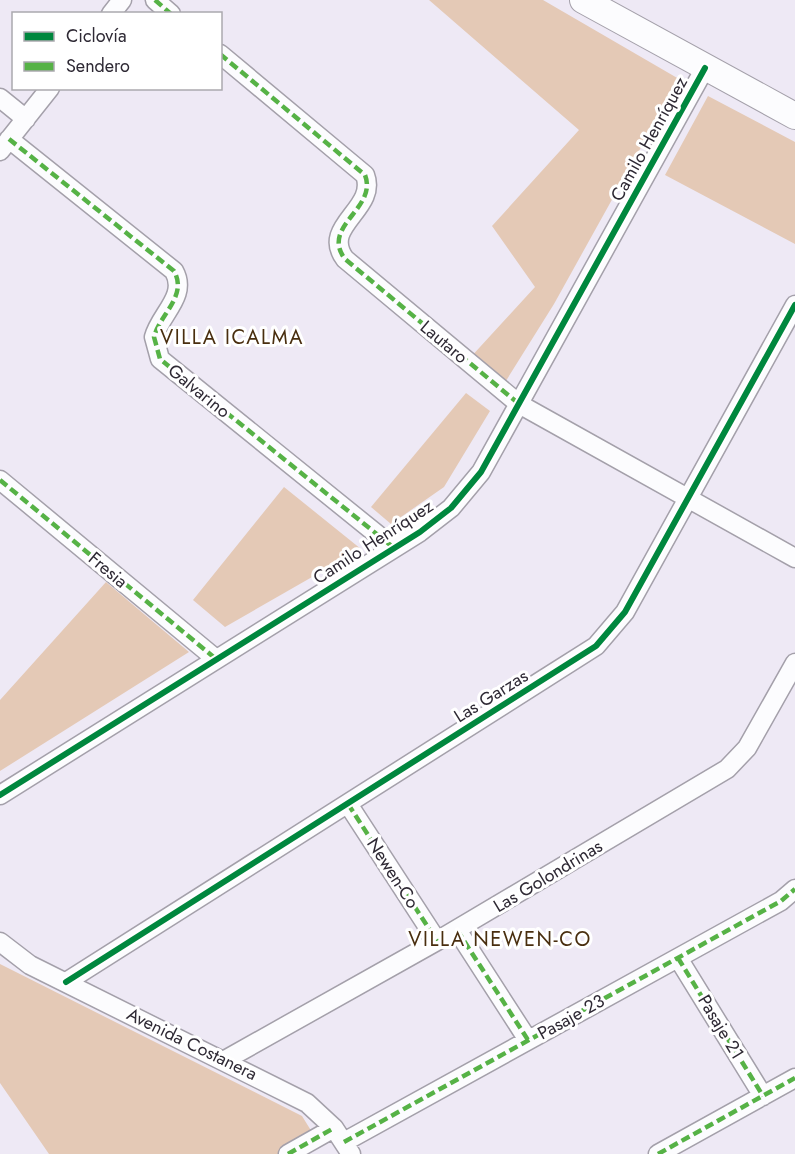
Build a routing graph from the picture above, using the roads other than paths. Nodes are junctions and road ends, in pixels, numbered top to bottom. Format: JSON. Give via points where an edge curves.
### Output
{"nodes":[{"id":1,"x":122,"y":0,"type":"edge"},
{"id":2,"x":155,"y":0,"type":"edge"},
{"id":3,"x":583,"y":0,"type":"edge"},
{"id":4,"x":113,"y":12,"type":"edge"},
{"id":5,"x":169,"y":12,"type":"edge"},
{"id":6,"x":222,"y":56,"type":"edge"},
{"id":7,"x":705,"y":68,"type":"junction"},
{"id":8,"x":48,"y":90,"type":"edge"},
{"id":9,"x":0,"y":98,"type":"edge"},
{"id":10,"x":795,"y":116,"type":"edge"},
{"id":11,"x":26,"y":119,"type":"junction"},
{"id":12,"x":5,"y":145,"type":"edge"},
{"id":13,"x":795,"y":304,"type":"edge"},
{"id":14,"x":519,"y":404,"type":"junction"},
{"id":15,"x":0,"y":480,"type":"edge"},
{"id":16,"x":688,"y":499,"type":"junction"},
{"id":17,"x":394,"y":548,"type":"junction"},
{"id":18,"x":795,"y":558,"type":"edge"},
{"id":19,"x":216,"y":659,"type":"junction"},
{"id":20,"x":795,"y":663,"type":"edge"},
{"id":21,"x":0,"y":795,"type":"edge"},
{"id":22,"x":348,"y":804,"type":"junction"},
{"id":23,"x":795,"y":889,"type":"edge"},
{"id":24,"x":457,"y":930,"type":"junction"},
{"id":25,"x":437,"y":941,"type":"junction"},
{"id":26,"x":0,"y":942,"type":"edge"},
{"id":27,"x":678,"y":958,"type":"junction"},
{"id":28,"x":66,"y":981,"type":"junction"},
{"id":29,"x":528,"y":1040,"type":"junction"},
{"id":30,"x":225,"y":1060,"type":"junction"},
{"id":31,"x":795,"y":1078,"type":"edge"},
{"id":32,"x":763,"y":1096,"type":"junction"},
{"id":33,"x":343,"y":1141,"type":"edge"},
{"id":34,"x":288,"y":1154,"type":"edge"},
{"id":35,"x":658,"y":1154,"type":"edge"}],
"edges":[{"from":1,"to":4,"type":"street"},
{"from":2,"to":5,"type":"street"},
{"from":3,"to":7,"type":"main road"},
{"from":6,"to":14,"type":"street","name":"Lautaro","via":[[365,176],[367,195],[338,239],[345,259]]},
{"from":7,"to":10,"type":"main road"},
{"from":7,"to":14,"type":"street","name":"Camilo Henríquez"},
{"from":8,"to":11,"type":"street"},
{"from":9,"to":11,"type":"street"},
{"from":11,"to":12,"type":"street"},
{"from":12,"to":17,"type":"street","name":"Galvarino","via":[[174,271],[177,296],[154,337],[160,359]]},
{"from":13,"to":16,"type":"street","name":"Las Garzas"},
{"from":14,"to":16,"type":"street","name":"Lautaro"},
{"from":14,"to":17,"type":"street","name":"Camilo Henríquez","via":[[466,492],[436,521]]},
{"from":15,"to":19,"type":"street","name":"Fresia"},
{"from":16,"to":18,"type":"street","name":"Lautaro"},
{"from":16,"to":22,"type":"street","name":"Las Garzas","via":[[625,612],[596,646]]},
{"from":17,"to":19,"type":"street","name":"Camilo Henríquez"},
{"from":19,"to":21,"type":"street","name":"Camilo Henríquez"},
{"from":20,"to":24,"type":"street","name":"Las Golondrinas","via":[[747,748],[727,769]]},
{"from":22,"to":25,"type":"street","name":"Newen-Co"},
{"from":22,"to":28,"type":"street","name":"Las Garzas"},
{"from":23,"to":27,"type":"street","name":"Pasaje 23","via":[[782,901]]},
{"from":24,"to":25,"type":"street","name":"Las Golondrinas"},
{"from":24,"to":29,"type":"street"},
{"from":25,"to":30,"type":"street","name":"Las Golondrinas"},
{"from":26,"to":28,"type":"street","name":"Avenida Costanera","via":[[16,955]]},
{"from":27,"to":29,"type":"street","name":"Pasaje 23"},
{"from":27,"to":32,"type":"street","name":"Pasaje 21"},
{"from":28,"to":30,"type":"street","name":"Avenida Costanera"},
{"from":29,"to":33,"type":"street","name":"Pasaje 23"},
{"from":30,"to":33,"type":"street","name":"Avenida Costanera","via":[[307,1103]]},
{"from":31,"to":32,"type":"street"},
{"from":32,"to":35,"type":"street"},
{"from":33,"to":34,"type":"street","name":"Pasaje 23"}]}
